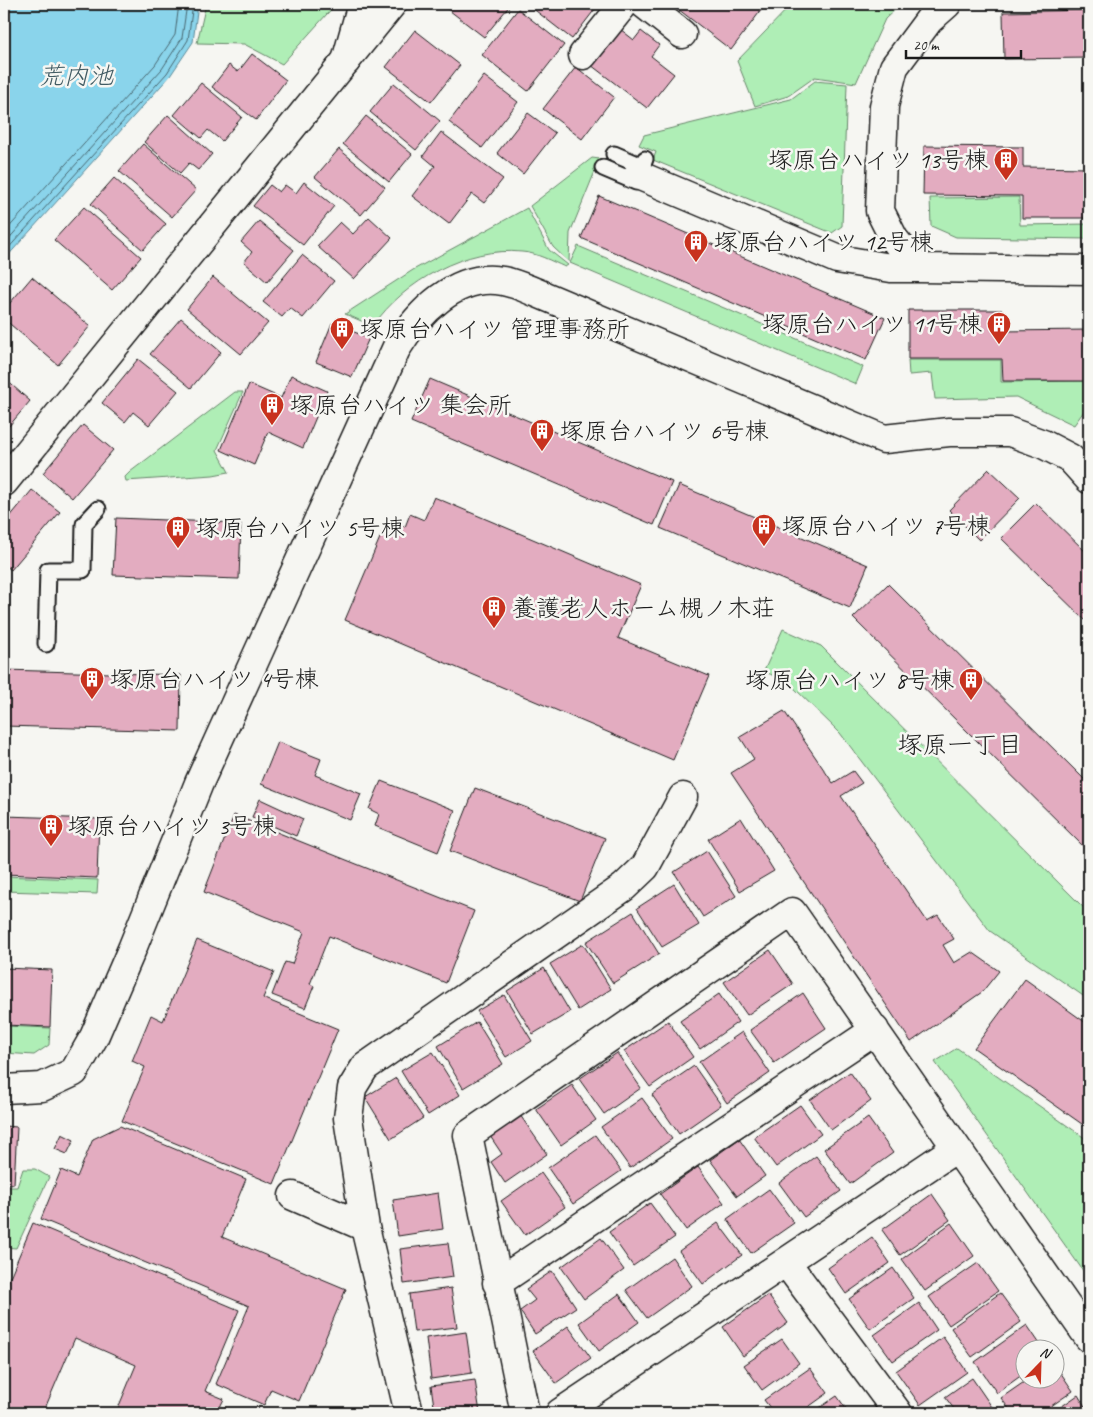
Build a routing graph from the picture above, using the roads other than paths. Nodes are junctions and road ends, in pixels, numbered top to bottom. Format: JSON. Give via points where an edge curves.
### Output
{"nodes":[{"id":1,"x":362,"y":4,"type":"edge"},
{"id":2,"x":392,"y":4,"type":"edge"},
{"id":3,"x":624,"y":4,"type":"edge"},
{"id":4,"x":644,"y":4,"type":"edge"},
{"id":5,"x":947,"y":4,"type":"edge"},
{"id":6,"x":682,"y":34,"type":"dead end"},
{"id":7,"x":584,"y":55,"type":"dead end"},
{"id":8,"x":346,"y":61,"type":"junction"},
{"id":9,"x":614,"y":154,"type":"dead end"},
{"id":10,"x":642,"y":167,"type":"junction"},
{"id":11,"x":603,"y":168,"type":"dead end"},
{"id":12,"x":918,"y":268,"type":"junction"},
{"id":13,"x":1089,"y":270,"type":"edge"},
{"id":14,"x":1089,"y":479,"type":"edge"},
{"id":15,"x":4,"y":482,"type":"edge"},
{"id":16,"x":98,"y":509,"type":"dead end"},
{"id":17,"x":46,"y":644,"type":"dead end"},
{"id":18,"x":683,"y":797,"type":"dead end"},
{"id":19,"x":875,"y":1030,"type":"junction"},
{"id":20,"x":4,"y":1089,"type":"edge"},
{"id":21,"x":956,"y":1148,"type":"junction"},
{"id":22,"x":293,"y":1196,"type":"dead end"},
{"id":23,"x":365,"y":1227,"type":"junction"},
{"id":24,"x":786,"y":1262,"type":"junction"},
{"id":25,"x":497,"y":1283,"type":"junction"},
{"id":26,"x":1089,"y":1338,"type":"edge"},
{"id":27,"x":408,"y":1413,"type":"edge"},
{"id":28,"x":525,"y":1413,"type":"edge"},
{"id":29,"x":560,"y":1413,"type":"edge"},
{"id":30,"x":898,"y":1413,"type":"edge"}],
"edges":[{"from":1,"to":8,"type":"street"},
{"from":2,"to":8,"type":"street"},
{"from":3,"to":7,"type":"street"},
{"from":4,"to":6,"type":"street"},
{"from":5,"to":12,"type":"street","via":[[929,20],[894,67],[884,106],[880,211],[894,239]]},
{"from":8,"to":15,"type":"street"},
{"from":9,"to":10,"type":"lane"},
{"from":10,"to":11,"type":"lane","via":[[636,182]]},
{"from":10,"to":12,"type":"street","via":[[837,260],[891,268]]},
{"from":12,"to":13,"type":"street"},
{"from":14,"to":20,"type":"street","via":[[1070,458],[1010,432],[949,432],[884,440],[501,280],[466,284],[450,292],[424,312],[396,349],[199,783],[94,1037],[74,1072],[42,1087]]},
{"from":16,"to":17,"type":"lane","via":[[84,524],[83,570],[48,570]]},
{"from":18,"to":23,"type":"street","via":[[645,866],[624,887],[366,1067],[352,1088],[348,1118]]},
{"from":19,"to":21,"type":"street"},
{"from":19,"to":25,"type":"street"},
{"from":19,"to":25,"type":"street","via":[[792,912],[468,1135]]},
{"from":21,"to":24,"type":"street"},
{"from":21,"to":26,"type":"street"},
{"from":22,"to":23,"type":"street"},
{"from":23,"to":27,"type":"street"},
{"from":24,"to":29,"type":"street"},
{"from":24,"to":30,"type":"street"},
{"from":25,"to":28,"type":"street"}]}
